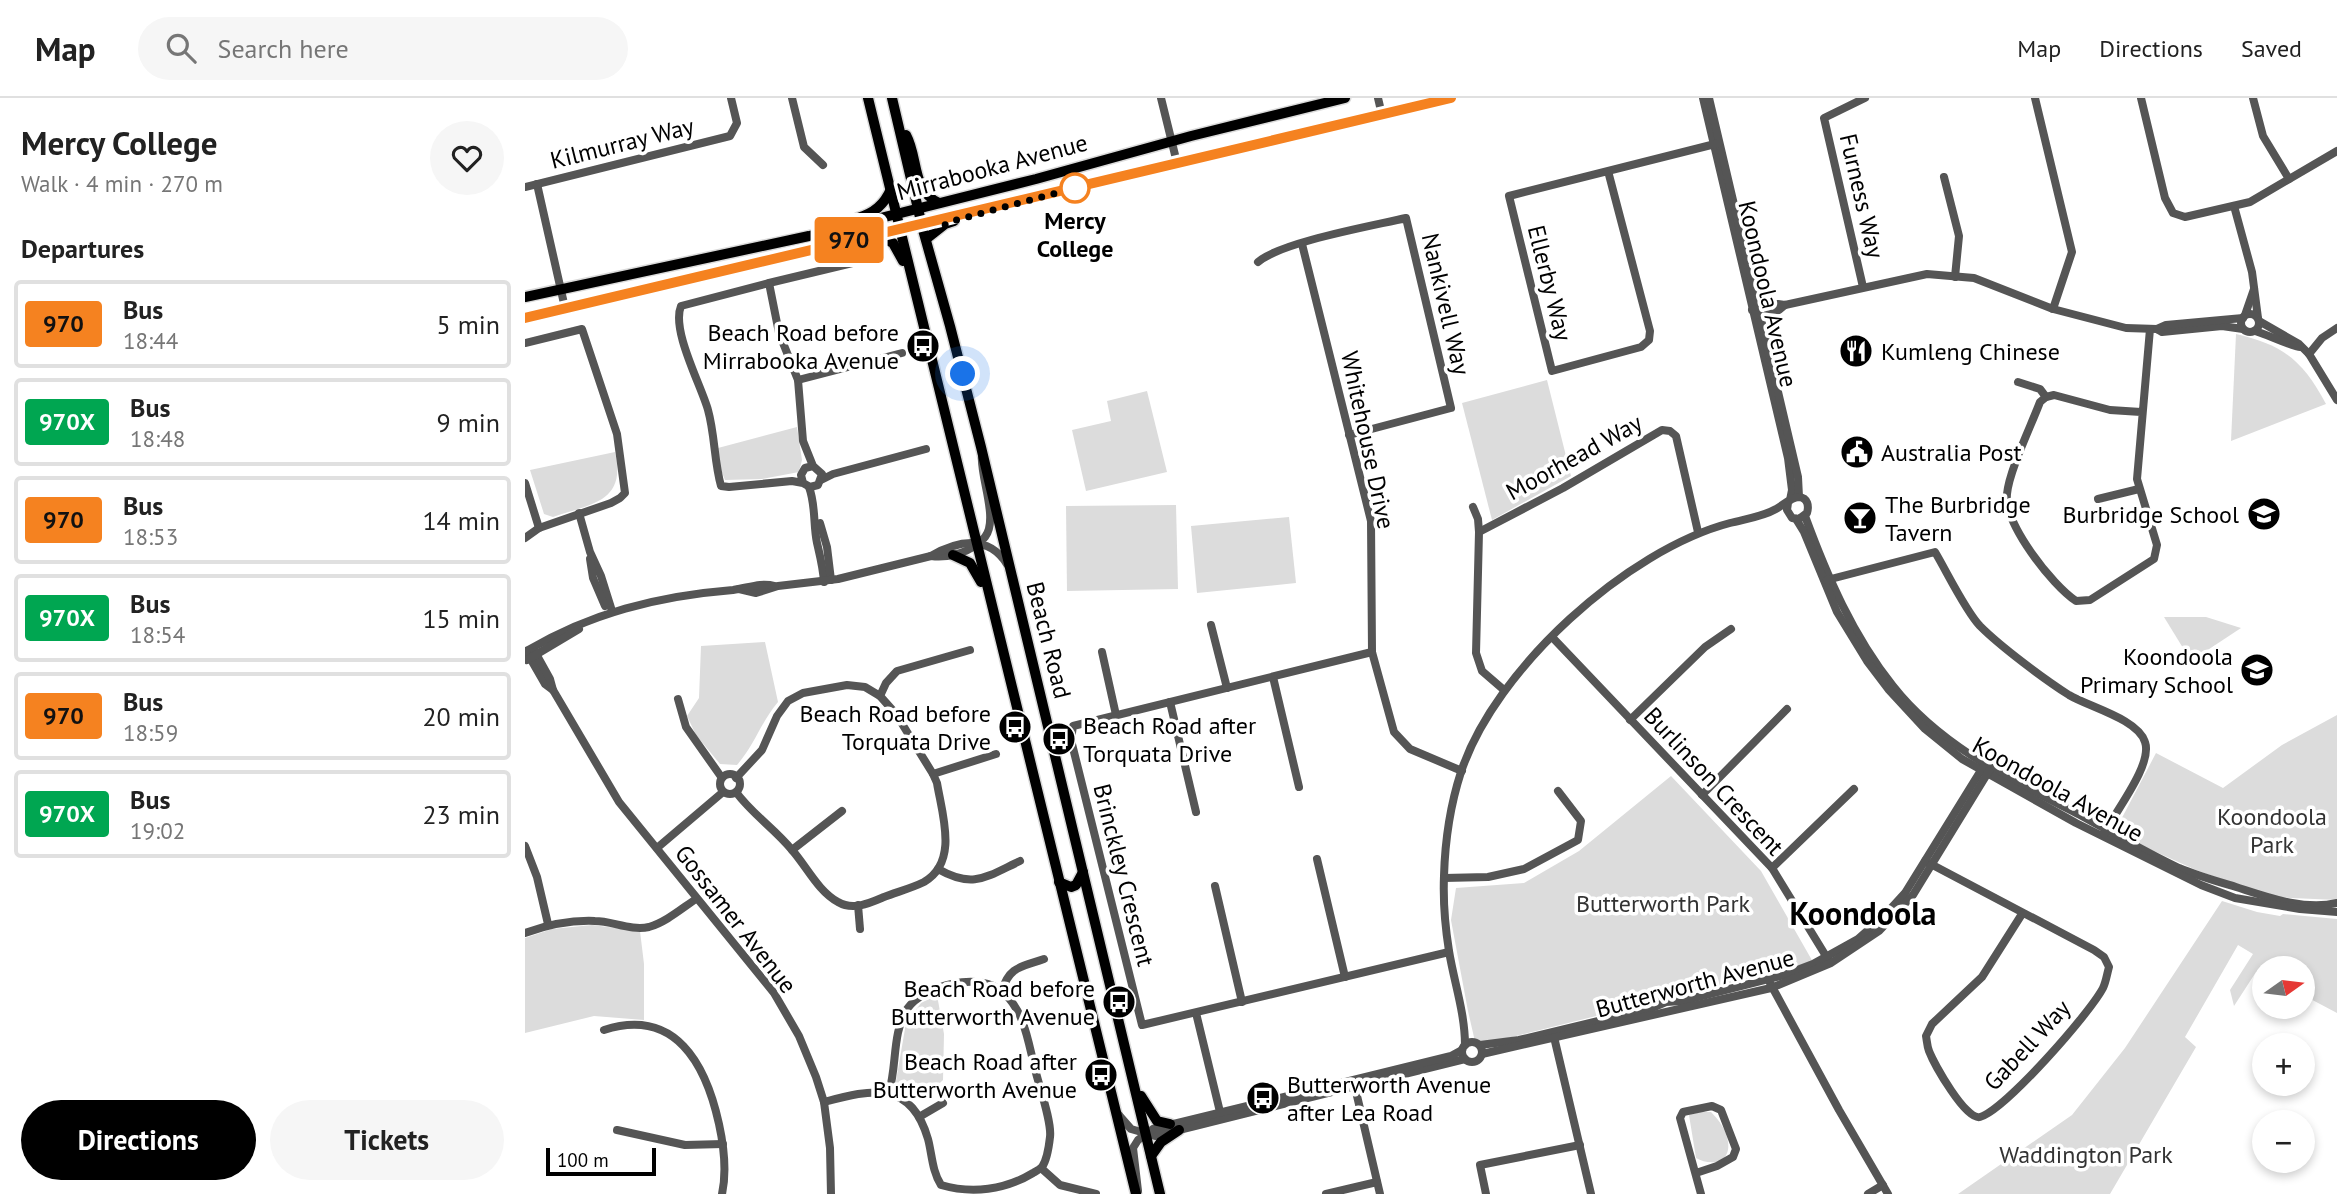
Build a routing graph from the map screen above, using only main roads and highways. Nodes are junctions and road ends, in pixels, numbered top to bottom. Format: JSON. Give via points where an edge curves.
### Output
{"nodes":[{"id":1,"x":868,"y":98,"type":"edge"},
{"id":2,"x":892,"y":98,"type":"edge"},
{"id":3,"x":1345,"y":98,"type":"edge"},
{"id":4,"x":1451,"y":98,"type":"edge"},
{"id":5,"x":898,"y":121,"type":"junction"},
{"id":6,"x":891,"y":189,"type":"junction"},
{"id":7,"x":1035,"y":198,"type":"junction"},
{"id":8,"x":939,"y":204,"type":"junction"},
{"id":9,"x":918,"y":209,"type":"junction"},
{"id":10,"x":897,"y":214,"type":"junction"},
{"id":11,"x":922,"y":224,"type":"junction"},
{"id":12,"x":900,"y":228,"type":"junction"},
{"id":13,"x":875,"y":234,"type":"junction"},
{"id":14,"x":809,"y":236,"type":"junction"},
{"id":15,"x":926,"y":239,"type":"junction"},
{"id":16,"x":525,"y":297,"type":"edge"},
{"id":17,"x":920,"y":304,"type":"junction"},
{"id":18,"x":525,"y":318,"type":"edge"},
{"id":19,"x":953,"y":555,"type":"road end"},
{"id":20,"x":995,"y":618,"type":"junction"},
{"id":21,"x":1083,"y":872,"type":"junction"},
{"id":22,"x":1059,"y":882,"type":"junction"},
{"id":23,"x":1133,"y":1080,"type":"junction"},
{"id":24,"x":1151,"y":1156,"type":"junction"},
{"id":25,"x":1137,"y":1194,"type":"edge"},
{"id":26,"x":1160,"y":1194,"type":"edge"}],
"edges":[{"from":1,"to":6,"type":"main road","name":"Beach Road"},
{"from":2,"to":5,"type":"main road","name":"Beach Road"},
{"from":3,"to":8,"type":"main road","name":"Mirrabooka Avenue"},
{"from":4,"to":7,"type":"main road","name":"Mirrabooka Avenue"},
{"from":5,"to":8,"type":"main road","via":[[908,139],[921,188]]},
{"from":5,"to":9,"type":"main road","name":"Beach Road"},
{"from":6,"to":10,"type":"main road","name":"Beach Road"},
{"from":6,"to":14,"type":"main road","via":[[870,214],[823,226]]},
{"from":7,"to":11,"type":"main road","name":"Mirrabooka Avenue"},
{"from":7,"to":15,"type":"main road","via":[[949,222]]},
{"from":8,"to":9,"type":"main road","name":"Mirrabooka Avenue"},
{"from":9,"to":10,"type":"main road","name":"Mirrabooka Avenue"},
{"from":9,"to":11,"type":"main road","name":"Beach Road"},
{"from":10,"to":12,"type":"main road","name":"Beach Road"},
{"from":10,"to":14,"type":"main road","name":"Mirrabooka Avenue"},
{"from":11,"to":12,"type":"main road","name":"Mirrabooka Avenue"},
{"from":11,"to":15,"type":"main road","name":"Beach Road"},
{"from":12,"to":13,"type":"main road","name":"Mirrabooka Avenue"},
{"from":12,"to":17,"type":"main road","name":"Beach Road"},
{"from":13,"to":17,"type":"main road","via":[[901,253]]},
{"from":13,"to":18,"type":"main road","name":"Mirrabooka Avenue"},
{"from":14,"to":16,"type":"main road","name":"Mirrabooka Avenue"},
{"from":15,"to":21,"type":"main road","name":"Beach Road"},
{"from":17,"to":20,"type":"main road","name":"Beach Road"},
{"from":19,"to":20,"type":"main road","via":[[966,559],[973,568]]},
{"from":20,"to":22,"type":"main road","name":"Beach Road"},
{"from":21,"to":22,"type":"main road","via":[[1076,885]]},
{"from":21,"to":23,"type":"main road","name":"Beach Road"},
{"from":22,"to":25,"type":"main road","name":"Beach Road"},
{"from":23,"to":24,"type":"main road","name":"Beach Road"},
{"from":23,"to":24,"type":"main road","via":[[1157,1121],[1175,1127]]},
{"from":24,"to":26,"type":"main road","name":"Beach Road"}]}
